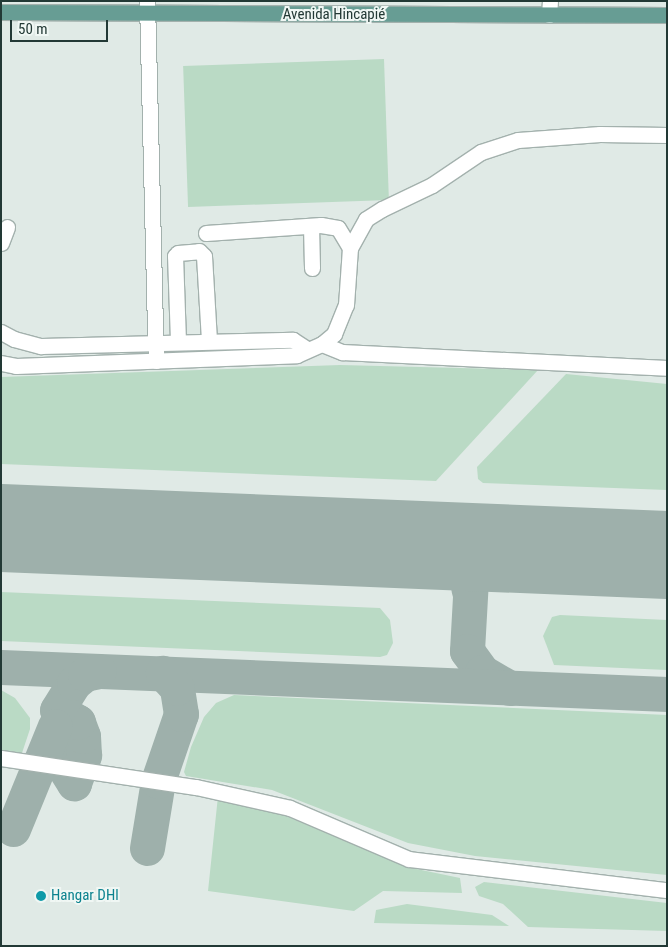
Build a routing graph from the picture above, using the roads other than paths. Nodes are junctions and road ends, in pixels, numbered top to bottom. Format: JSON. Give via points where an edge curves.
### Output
{"nodes":[{"id":1,"x":147,"y":8,"type":"edge"},
{"id":2,"x":549,"y":8,"type":"edge"},
{"id":3,"x":1,"y":12,"type":"edge"},
{"id":4,"x":667,"y":15,"type":"edge"},
{"id":5,"x":667,"y":135,"type":"edge"},
{"id":6,"x":311,"y":226,"type":"junction"},
{"id":7,"x":7,"y":227,"type":"dead end"},
{"id":8,"x":206,"y":232,"type":"dead end"},
{"id":9,"x":1,"y":244,"type":"edge"},
{"id":10,"x":350,"y":248,"type":"junction"},
{"id":11,"x":312,"y":268,"type":"dead end"},
{"id":12,"x":1,"y":332,"type":"edge"},
{"id":13,"x":155,"y":341,"type":"junction"},
{"id":14,"x":178,"y":341,"type":"junction"},
{"id":15,"x":209,"y":341,"type":"junction"},
{"id":16,"x":315,"y":347,"type":"junction"},
{"id":17,"x":156,"y":361,"type":"junction"},
{"id":18,"x":1,"y":363,"type":"edge"},
{"id":19,"x":667,"y":368,"type":"edge"},
{"id":20,"x":1,"y":758,"type":"edge"},
{"id":21,"x":667,"y":890,"type":"edge"}],
"edges":[{"from":1,"to":2,"type":"main road","name":"Avenida Hincapié"},
{"from":1,"to":3,"type":"main road","name":"Avenida Hincapié"},
{"from":1,"to":13,"type":"lane"},
{"from":2,"to":4,"type":"main road","name":"Avenida Hincapié"},
{"from":5,"to":10,"type":"lane","via":[[600,134],[518,140],[481,152],[432,185],[366,219]]},
{"from":6,"to":8,"type":"lane"},
{"from":6,"to":10,"type":"lane","via":[[338,228]]},
{"from":6,"to":11,"type":"lane"},
{"from":7,"to":9,"type":"lane"},
{"from":10,"to":16,"type":"lane","via":[[346,305],[334,334]]},
{"from":12,"to":13,"type":"lane","via":[[41,346]]},
{"from":13,"to":14,"type":"lane"},
{"from":13,"to":17,"type":"lane"},
{"from":14,"to":15,"type":"lane"},
{"from":14,"to":15,"type":"lane","via":[[175,256],[199,251],[204,256]]},
{"from":15,"to":16,"type":"lane","via":[[293,340]]},
{"from":16,"to":17,"type":"lane","via":[[296,354]]},
{"from":16,"to":19,"type":"lane","via":[[342,352]]},
{"from":17,"to":18,"type":"lane","via":[[16,366]]},
{"from":20,"to":21,"type":"lane","via":[[196,787],[290,808],[409,859]]}]}
